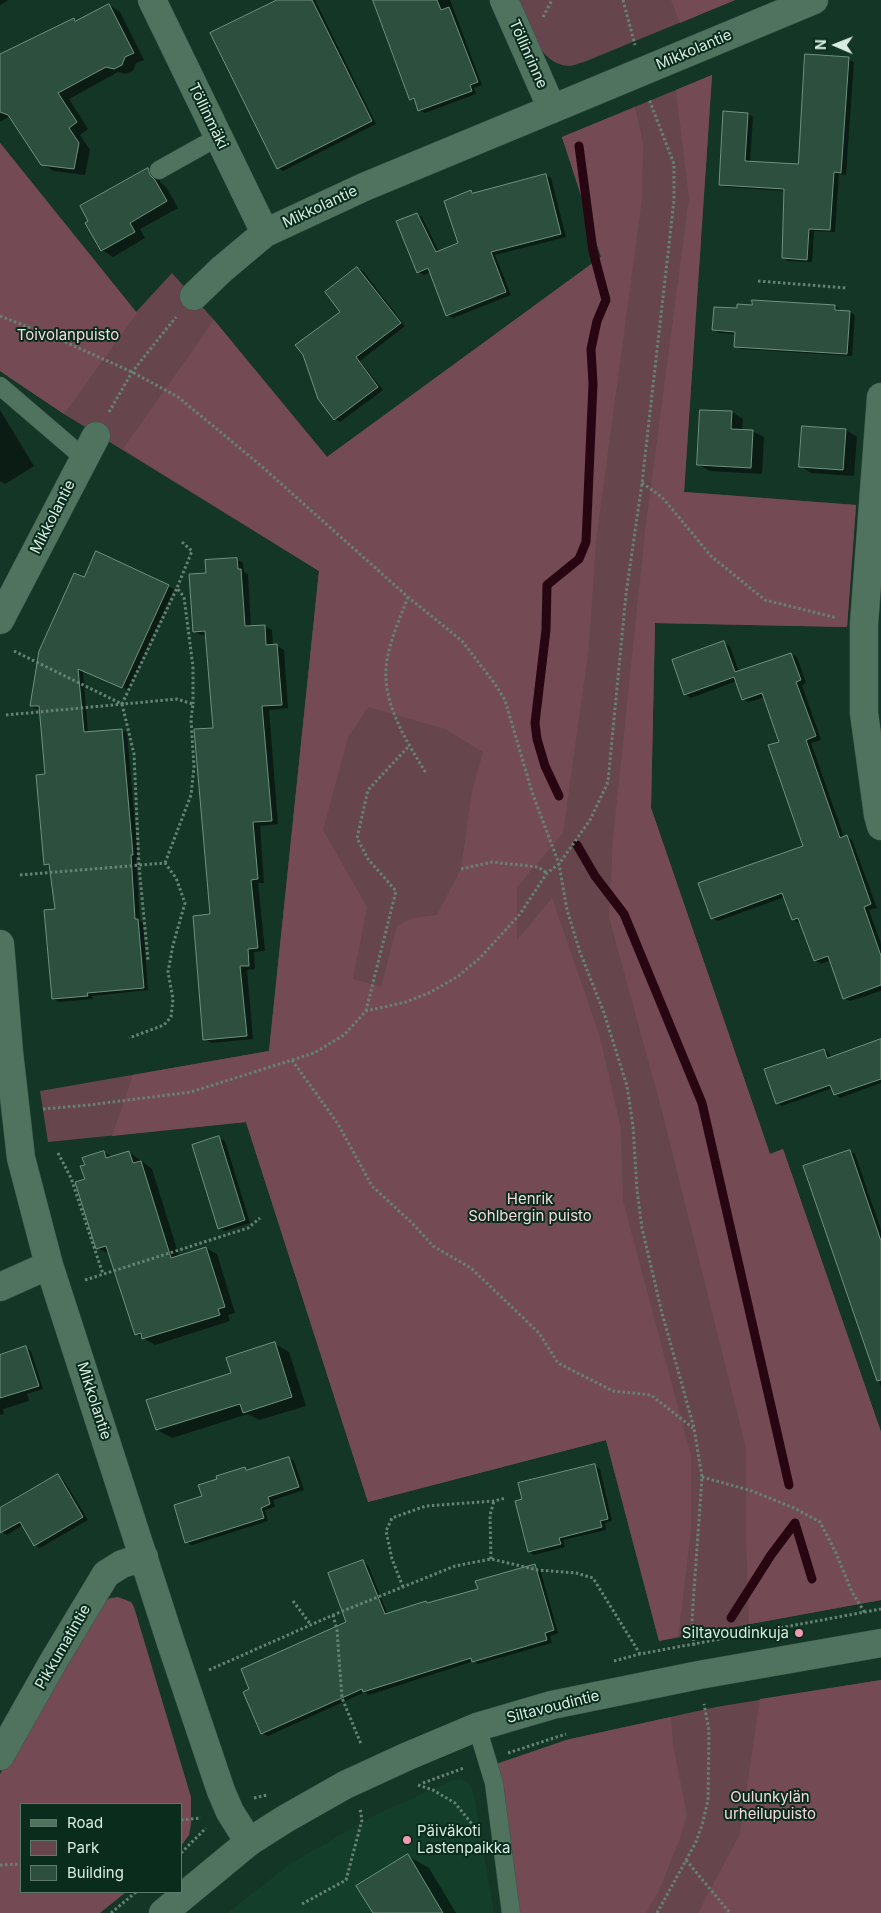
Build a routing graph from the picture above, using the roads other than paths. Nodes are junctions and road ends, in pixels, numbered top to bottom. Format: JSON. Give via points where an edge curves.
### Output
{"nodes":[{"id":1,"x":152,"y":0,"type":"edge"},
{"id":2,"x":504,"y":0,"type":"edge"},
{"id":3,"x":814,"y":0,"type":"edge"},
{"id":4,"x":552,"y":109,"type":"junction"},
{"id":5,"x":218,"y":136,"type":"junction"},
{"id":6,"x":159,"y":170,"type":"dead end"},
{"id":7,"x":265,"y":232,"type":"junction"},
{"id":8,"x":194,"y":296,"type":"road end"},
{"id":9,"x":0,"y":386,"type":"edge"},
{"id":10,"x":881,"y":397,"type":"edge"},
{"id":11,"x":90,"y":447,"type":"joint"},
{"id":12,"x":0,"y":620,"type":"edge"},
{"id":13,"x":881,"y":826,"type":"edge"},
{"id":14,"x":0,"y":944,"type":"edge"},
{"id":15,"x":49,"y":1265,"type":"junction"},
{"id":16,"x":0,"y":1287,"type":"edge"},
{"id":17,"x":144,"y":1557,"type":"junction"},
{"id":18,"x":881,"y":1643,"type":"edge"},
{"id":19,"x":477,"y":1727,"type":"junction"},
{"id":20,"x":0,"y":1756,"type":"edge"},
{"id":21,"x":249,"y":1842,"type":"junction"},
{"id":22,"x":163,"y":1913,"type":"edge"},
{"id":23,"x":511,"y":1913,"type":"edge"}],
"edges":[{"from":1,"to":5,"type":"street","name":"Töllinmäki"},
{"from":2,"to":4,"type":"street","name":"Töllinrinne"},
{"from":3,"to":4,"type":"street","name":"Mikkolantie"},
{"from":4,"to":7,"type":"street","name":"Mikkolantie"},
{"from":5,"to":6,"type":"lane"},
{"from":5,"to":7,"type":"street","name":"Töllinmäki"},
{"from":7,"to":8,"type":"street","name":"Mikkolantie"},
{"from":9,"to":11,"type":"lane"},
{"from":10,"to":13,"type":"street","via":[[864,624],[864,713]]},
{"from":11,"to":12,"type":"street","name":"Mikkolantie"},
{"from":14,"to":15,"type":"street","name":"Mikkolantie","via":[[21,1158]]},
{"from":15,"to":16,"type":"street"},
{"from":15,"to":17,"type":"street","name":"Mikkolantie"},
{"from":17,"to":20,"type":"street","name":"Pikkumatintie","via":[[122,1564],[106,1574]]},
{"from":17,"to":21,"type":"street","name":"Mikkolantie","via":[[220,1791]]},
{"from":18,"to":19,"type":"street","name":"Siltavoudintie","via":[[552,1705]]},
{"from":19,"to":21,"type":"street","name":"Siltavoudintie","via":[[345,1785]]},
{"from":19,"to":23,"type":"lane","via":[[494,1783]]},
{"from":21,"to":22,"type":"street","name":"Siltavoudintie"}]}
